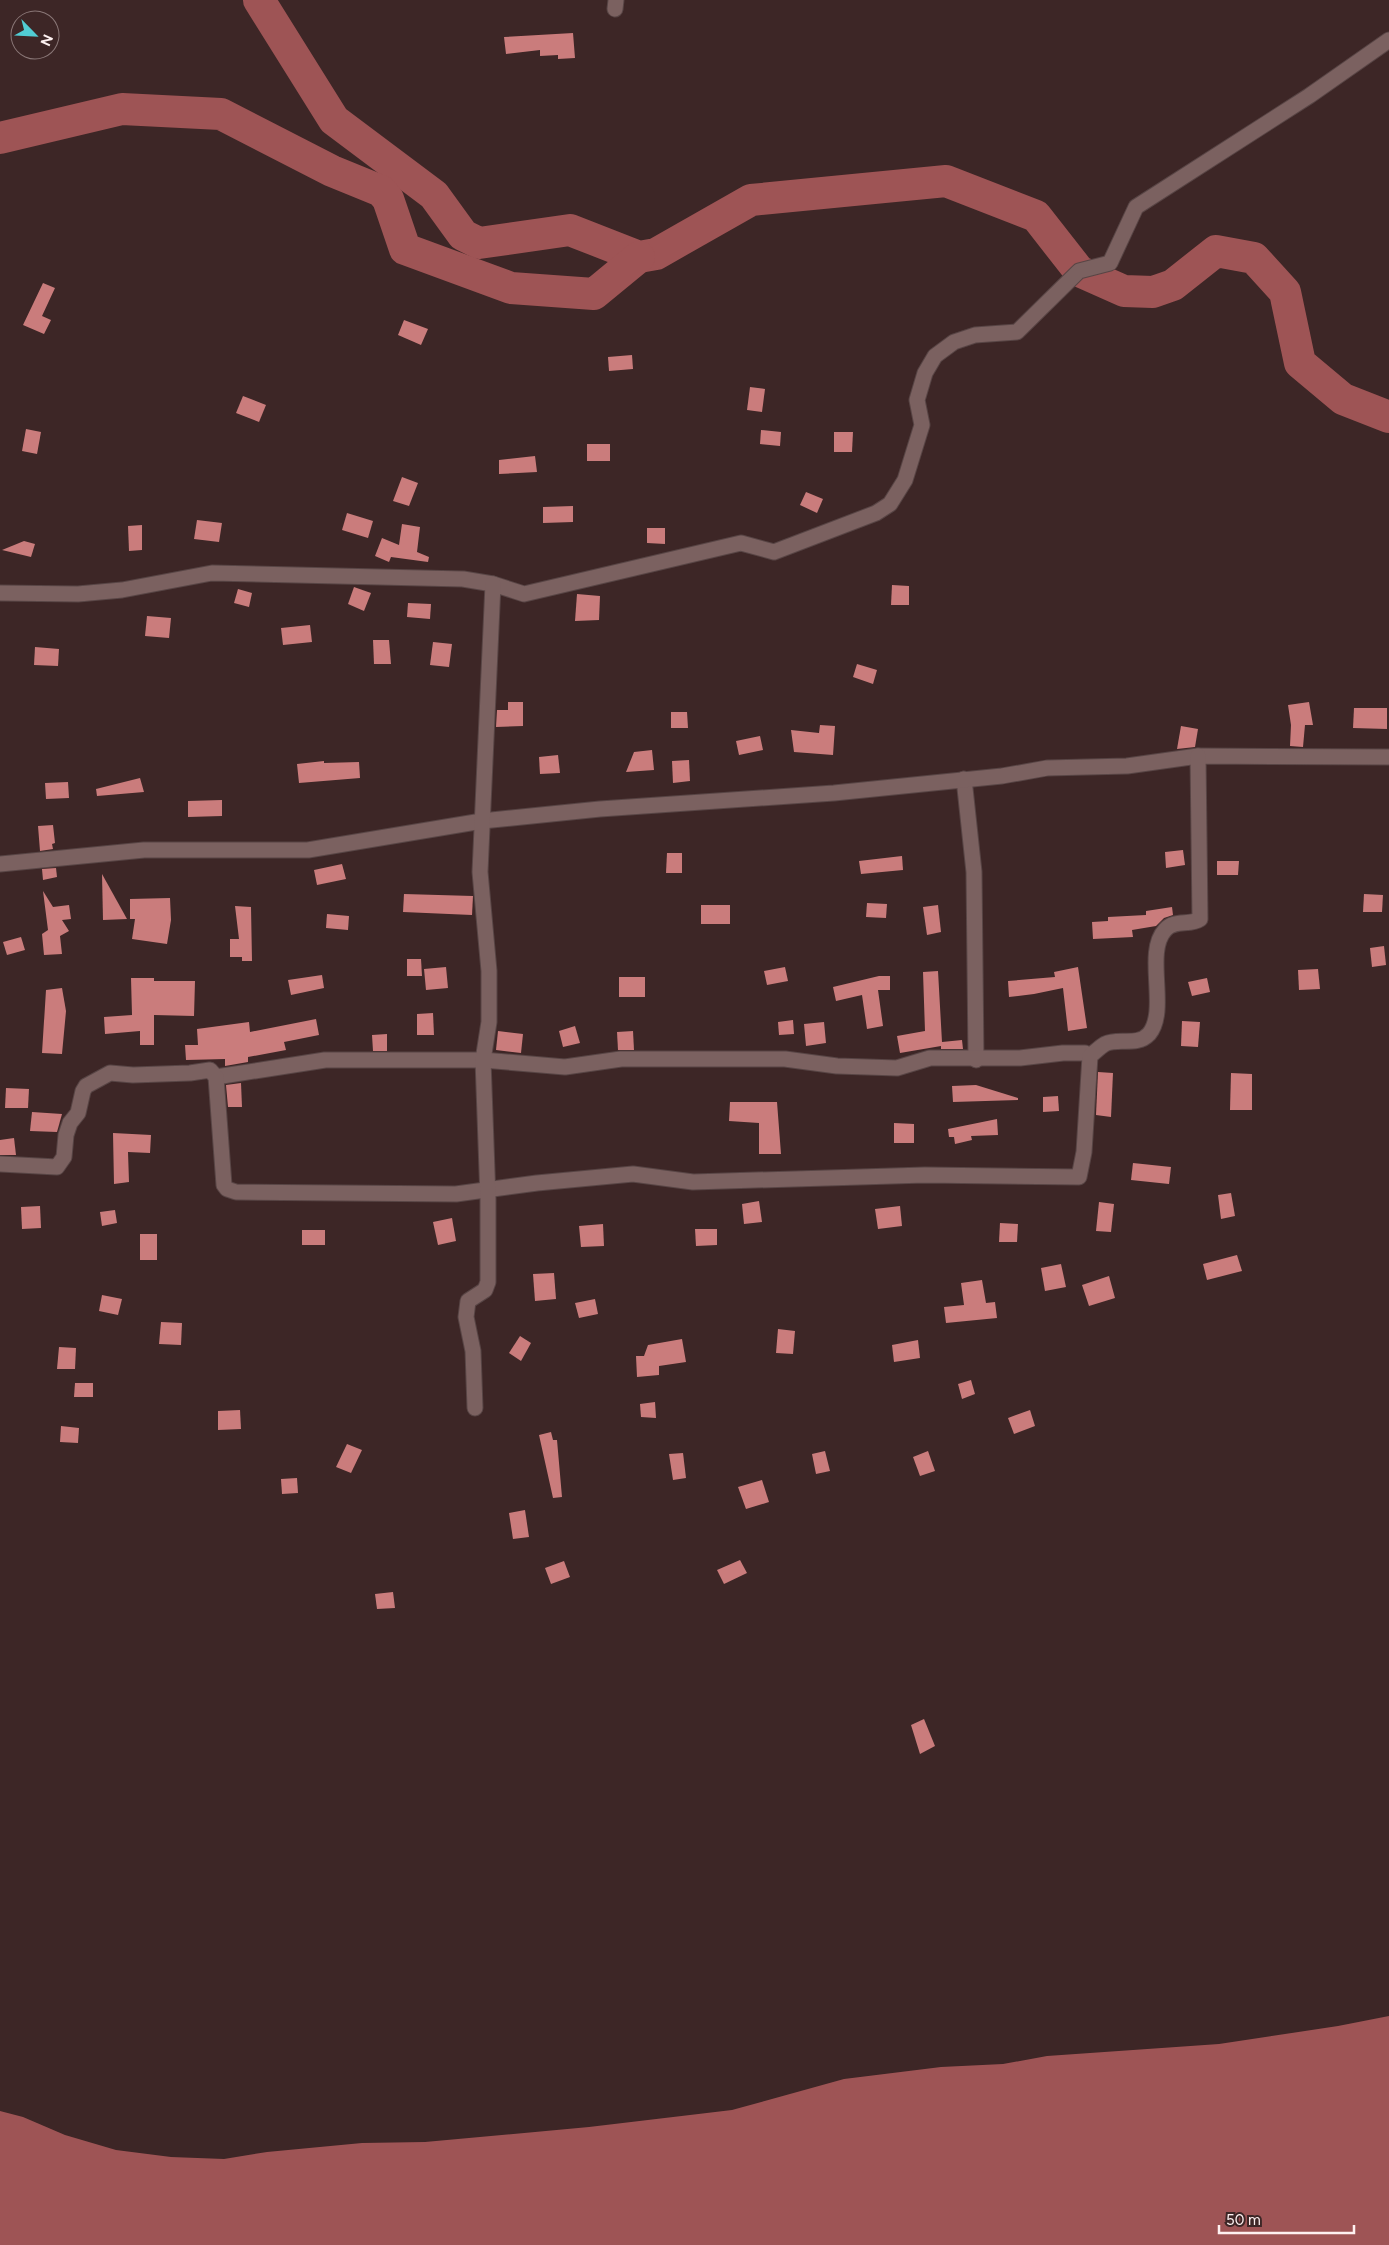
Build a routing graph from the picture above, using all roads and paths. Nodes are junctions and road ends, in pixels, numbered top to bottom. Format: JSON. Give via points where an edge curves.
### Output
{"nodes":[{"id":1,"x":1389,"y":40,"type":"edge"},
{"id":2,"x":493,"y":584,"type":"junction"},
{"id":3,"x":0,"y":593,"type":"edge"},
{"id":4,"x":1198,"y":756,"type":"junction"},
{"id":5,"x":1389,"y":757,"type":"edge"},
{"id":6,"x":964,"y":779,"type":"junction"},
{"id":7,"x":482,"y":821,"type":"junction"},
{"id":8,"x":0,"y":864,"type":"edge"},
{"id":9,"x":1090,"y":1056,"type":"junction"},
{"id":10,"x":483,"y":1060,"type":"junction"},
{"id":11,"x":976,"y":1060,"type":"junction"},
{"id":12,"x":216,"y":1078,"type":"junction"},
{"id":13,"x":0,"y":1164,"type":"edge"},
{"id":14,"x":487,"y":1189,"type":"junction"},
{"id":15,"x":475,"y":1408,"type":"dead end"}],
"edges":[{"from":1,"to":2,"type":"street","via":[[1309,96],[1136,207],[1110,263],[1078,271],[1017,332],[976,334],[954,342],[935,356],[916,400],[922,425],[905,480],[890,504],[876,513],[774,552],[740,543],[524,594]]},
{"from":2,"to":3,"type":"street","via":[[463,579],[212,573],[122,590],[78,594]]},
{"from":2,"to":7,"type":"street"},
{"from":4,"to":5,"type":"street"},
{"from":4,"to":6,"type":"street","via":[[1127,766],[1046,768]]},
{"from":4,"to":9,"type":"street","via":[[1200,919],[1170,925],[1162,934],[1155,968],[1157,1009],[1146,1037],[1106,1043]]},
{"from":6,"to":7,"type":"street","via":[[834,793],[600,808]]},
{"from":6,"to":11,"type":"street","via":[[974,872]]},
{"from":7,"to":8,"type":"street","via":[[308,850],[144,850]]},
{"from":7,"to":10,"type":"street","via":[[480,872],[489,971],[489,1022]]},
{"from":9,"to":11,"type":"street","via":[[1063,1053]]},
{"from":9,"to":14,"type":"street","via":[[1079,1177],[925,1175],[693,1182],[633,1174]]},
{"from":10,"to":11,"type":"street","via":[[565,1067],[621,1059],[785,1059],[837,1066],[897,1068],[930,1058]]},
{"from":10,"to":12,"type":"street","via":[[324,1060]]},
{"from":10,"to":14,"type":"street"},
{"from":12,"to":13,"type":"street","via":[[210,1070],[142,1075],[110,1073],[83,1091],[78,1113],[66,1135],[64,1157],[57,1166]]},
{"from":12,"to":14,"type":"street","via":[[221,1166],[226,1189],[236,1192],[456,1194]]},
{"from":14,"to":15,"type":"street","via":[[488,1282],[485,1290],[468,1301],[466,1317],[472,1351]]}]}
